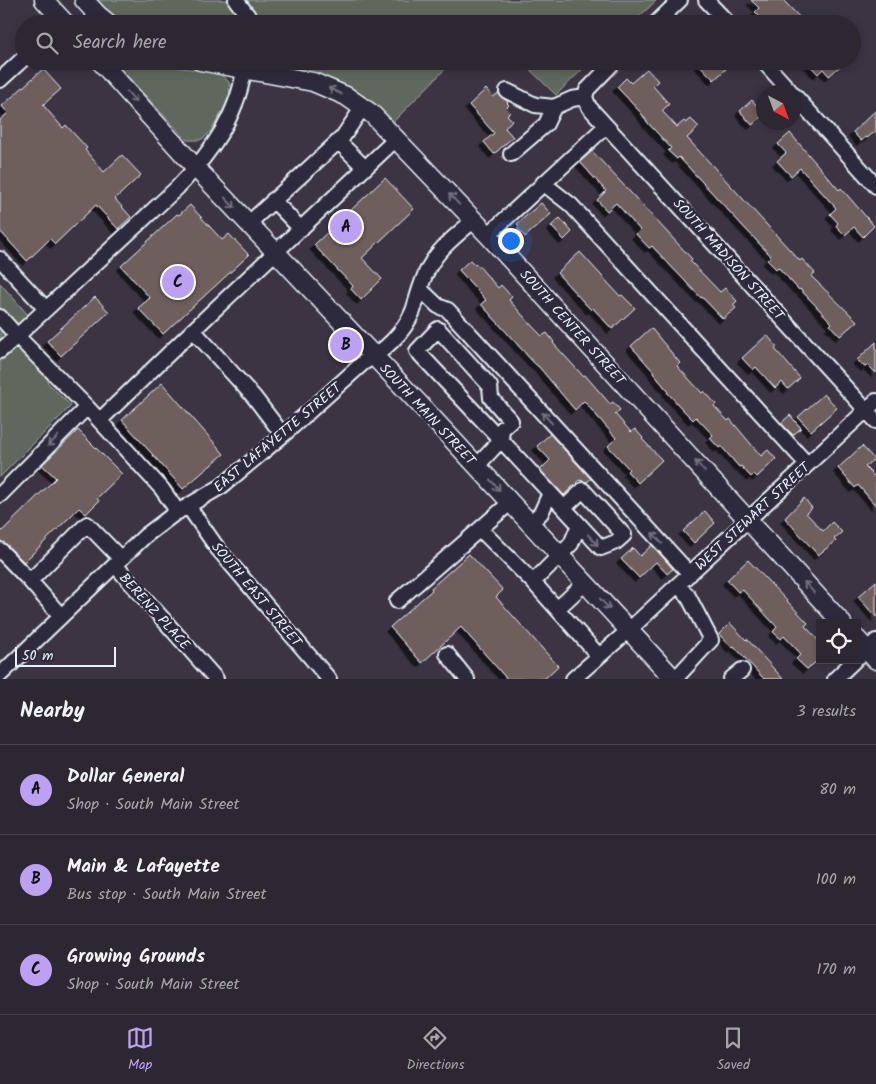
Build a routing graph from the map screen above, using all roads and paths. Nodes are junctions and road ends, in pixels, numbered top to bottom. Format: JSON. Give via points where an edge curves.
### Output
{"nodes":[{"id":1,"x":44,"y":0,"type":"edge"},
{"id":2,"x":84,"y":0,"type":"edge"},
{"id":3,"x":236,"y":0,"type":"edge"},
{"id":4,"x":680,"y":0,"type":"edge"},
{"id":5,"x":706,"y":0,"type":"edge"},
{"id":6,"x":58,"y":15,"type":"edge"},
{"id":7,"x":98,"y":15,"type":"edge"},
{"id":8,"x":247,"y":15,"type":"edge"},
{"id":9,"x":664,"y":15,"type":"edge"},
{"id":10,"x":720,"y":15,"type":"edge"},
{"id":11,"x":15,"y":66,"type":"edge"},
{"id":12,"x":108,"y":70,"type":"edge"},
{"id":13,"x":244,"y":70,"type":"edge"},
{"id":14,"x":261,"y":70,"type":"edge"},
{"id":15,"x":606,"y":70,"type":"edge"},
{"id":16,"x":771,"y":70,"type":"edge"},
{"id":17,"x":0,"y":80,"type":"edge"},
{"id":18,"x":784,"y":85,"type":"edge"},
{"id":19,"x":507,"y":91,"type":"dead end"},
{"id":20,"x":586,"y":96,"type":"junction"},
{"id":21,"x":801,"y":104,"type":"edge"},
{"id":22,"x":362,"y":107,"type":"junction"},
{"id":23,"x":554,"y":107,"type":"junction"},
{"id":24,"x":606,"y":126,"type":"junction"},
{"id":25,"x":397,"y":138,"type":"junction"},
{"id":26,"x":338,"y":141,"type":"junction"},
{"id":27,"x":511,"y":154,"type":"dead end"},
{"id":28,"x":196,"y":168,"type":"junction"},
{"id":29,"x":365,"y":168,"type":"junction"},
{"id":30,"x":543,"y":183,"type":"junction"},
{"id":31,"x":876,"y":186,"type":"edge"},
{"id":32,"x":273,"y":200,"type":"junction"},
{"id":33,"x":474,"y":220,"type":"junction"},
{"id":34,"x":249,"y":223,"type":"junction"},
{"id":35,"x":301,"y":229,"type":"junction"},
{"id":36,"x":488,"y":235,"type":"junction"},
{"id":37,"x":276,"y":252,"type":"junction"},
{"id":38,"x":0,"y":259,"type":"edge"},
{"id":39,"x":420,"y":289,"type":"junction"},
{"id":40,"x":438,"y":306,"type":"junction"},
{"id":41,"x":46,"y":309,"type":"junction"},
{"id":42,"x":0,"y":317,"type":"edge"},
{"id":43,"x":438,"y":329,"type":"junction"},
{"id":44,"x":193,"y":330,"type":"junction"},
{"id":45,"x":17,"y":336,"type":"junction"},
{"id":46,"x":0,"y":350,"type":"edge"},
{"id":47,"x":374,"y":356,"type":"junction"},
{"id":48,"x":87,"y":406,"type":"junction"},
{"id":49,"x":873,"y":411,"type":"edge"},
{"id":50,"x":100,"y":420,"type":"junction"},
{"id":51,"x":283,"y":434,"type":"junction"},
{"id":52,"x":500,"y":440,"type":"junction"},
{"id":53,"x":807,"y":464,"type":"junction"},
{"id":54,"x":476,"y":466,"type":"junction"},
{"id":55,"x":550,"y":493,"type":"junction"},
{"id":56,"x":0,"y":494,"type":"edge"},
{"id":57,"x":511,"y":502,"type":"junction"},
{"id":58,"x":564,"y":508,"type":"junction"},
{"id":59,"x":183,"y":509,"type":"junction"},
{"id":60,"x":749,"y":520,"type":"junction"},
{"id":61,"x":530,"y":523,"type":"junction"},
{"id":62,"x":579,"y":525,"type":"junction"},
{"id":63,"x":480,"y":529,"type":"junction"},
{"id":64,"x":0,"y":550,"type":"edge"},
{"id":65,"x":560,"y":556,"type":"junction"},
{"id":66,"x":118,"y":562,"type":"junction"},
{"id":67,"x":690,"y":574,"type":"junction"},
{"id":68,"x":30,"y":581,"type":"junction"},
{"id":69,"x":533,"y":582,"type":"junction"},
{"id":70,"x":585,"y":583,"type":"junction"},
{"id":71,"x":678,"y":585,"type":"junction"},
{"id":72,"x":397,"y":601,"type":"dead end"},
{"id":73,"x":557,"y":609,"type":"junction"},
{"id":74,"x":61,"y":616,"type":"junction"},
{"id":75,"x":838,"y":619,"type":"edge"},
{"id":76,"x":629,"y":630,"type":"junction"},
{"id":77,"x":865,"y":651,"type":"edge"},
{"id":78,"x":447,"y":654,"type":"dead end"},
{"id":79,"x":599,"y":656,"type":"junction"},
{"id":80,"x":5,"y":675,"type":"edge"},
{"id":81,"x":216,"y":679,"type":"edge"},
{"id":82,"x":329,"y":679,"type":"edge"},
{"id":83,"x":467,"y":679,"type":"edge"},
{"id":84,"x":574,"y":679,"type":"edge"},
{"id":85,"x":674,"y":679,"type":"edge"},
{"id":86,"x":835,"y":679,"type":"edge"}],
"edges":[{"from":1,"to":6,"type":"main road"},
{"from":2,"to":7,"type":"main road"},
{"from":3,"to":8,"type":"street"},
{"from":4,"to":9,"type":"street"},
{"from":5,"to":10,"type":"street"},
{"from":11,"to":17,"type":"street"},
{"from":12,"to":28,"type":"main road","name":"SOUTH MAIN STREET","one_way":true},
{"from":13,"to":28,"type":"street","via":[[232,114]]},
{"from":22,"to":14,"type":"main road","name":"SOUTH CENTER STREET","one_way":true,"via":[[346,96],[313,82]]},
{"from":15,"to":20,"type":"street","via":[[587,90]]},
{"from":16,"to":18,"type":"street"},
{"from":19,"to":23,"type":"street","via":[[535,106]]},
{"from":20,"to":23,"type":"street"},
{"from":20,"to":24,"type":"street","name":"SOUTH MADISON STREET","via":[[589,107]]},
{"from":21,"to":31,"type":"street"},
{"from":22,"to":25,"type":"main road","name":"SOUTH CENTER STREET"},
{"from":22,"to":26,"type":"street"},
{"from":23,"to":27,"type":"street","via":[[546,124]]},
{"from":24,"to":30,"type":"street"},
{"from":24,"to":49,"type":"street","name":"SOUTH MADISON STREET"},
{"from":25,"to":29,"type":"street"},
{"from":33,"to":25,"type":"main road","name":"SOUTH CENTER STREET","one_way":true},
{"from":26,"to":29,"type":"street"},
{"from":26,"to":32,"type":"street"},
{"from":28,"to":34,"type":"main road","name":"SOUTH MAIN STREET","one_way":true},
{"from":28,"to":41,"type":"street"},
{"from":29,"to":35,"type":"street"},
{"from":30,"to":36,"type":"street"},
{"from":30,"to":53,"type":"street","via":[[571,205]]},
{"from":32,"to":34,"type":"street"},
{"from":32,"to":35,"type":"street"},
{"from":33,"to":36,"type":"main road","name":"SOUTH CENTER STREET"},
{"from":33,"to":39,"type":"street","name":"EAST LAFAYETTE STREET","via":[[437,255]]},
{"from":34,"to":37,"type":"main road","name":"SOUTH MAIN STREET"},
{"from":35,"to":37,"type":"street"},
{"from":60,"to":36,"type":"main road","name":"SOUTH CENTER STREET","one_way":true},
{"from":37,"to":44,"type":"street"},
{"from":37,"to":47,"type":"main road","name":"SOUTH MAIN STREET"},
{"from":38,"to":41,"type":"street"},
{"from":39,"to":40,"type":"street"},
{"from":39,"to":47,"type":"street","name":"EAST LAFAYETTE STREET","via":[[401,330]]},
{"from":40,"to":43,"type":"street"},
{"from":67,"to":40,"type":"street","one_way":true,"via":[[448,310]]},
{"from":41,"to":45,"type":"street"},
{"from":42,"to":45,"type":"street","name":"SOUTH EAST STREET"},
{"from":43,"to":52,"type":"street","via":[[490,386],[491,398],[512,421],[502,429]]},
{"from":43,"to":52,"type":"street","via":[[417,351]]},
{"from":44,"to":50,"type":"street"},
{"from":44,"to":51,"type":"street"},
{"from":45,"to":46,"type":"street"},
{"from":45,"to":48,"type":"street","name":"SOUTH EAST STREET"},
{"from":47,"to":51,"type":"street","name":"EAST LAFAYETTE STREET","via":[[362,362]]},
{"from":47,"to":54,"type":"main road","name":"SOUTH MAIN STREET"},
{"from":48,"to":50,"type":"street","name":"SOUTH EAST STREET"},
{"from":48,"to":56,"type":"street","one_way":true},
{"from":49,"to":53,"type":"street","name":"WEST STEWART STREET"},
{"from":50,"to":59,"type":"street","name":"SOUTH EAST STREET"},
{"from":51,"to":59,"type":"street","name":"EAST LAFAYETTE STREET","via":[[222,486]]},
{"from":52,"to":54,"type":"street"},
{"from":52,"to":55,"type":"street"},
{"from":53,"to":60,"type":"street","name":"WEST STEWART STREET"},
{"from":54,"to":57,"type":"main road","name":"SOUTH MAIN STREET","one_way":true},
{"from":55,"to":58,"type":"street"},
{"from":55,"to":61,"type":"street","via":[[541,513]]},
{"from":57,"to":61,"type":"main road","name":"SOUTH MAIN STREET"},
{"from":57,"to":63,"type":"street"},
{"from":58,"to":62,"type":"street"},
{"from":62,"to":58,"type":"street","one_way":true,"via":[[601,548],[624,535],[583,490]]},
{"from":59,"to":66,"type":"street","name":"EAST LAFAYETTE STREET","via":[[145,536]]},
{"from":59,"to":82,"type":"street","name":"SOUTH EAST STREET"},
{"from":60,"to":67,"type":"street","name":"WEST STEWART STREET"},
{"from":75,"to":60,"type":"main road","name":"SOUTH CENTER STREET","one_way":true},
{"from":61,"to":65,"type":"main road","name":"SOUTH MAIN STREET"},
{"from":62,"to":65,"type":"street","via":[[571,544]]},
{"from":63,"to":69,"type":"street"},
{"from":63,"to":72,"type":"street"},
{"from":64,"to":68,"type":"street"},
{"from":65,"to":69,"type":"street"},
{"from":65,"to":70,"type":"main road","name":"SOUTH MAIN STREET"},
{"from":66,"to":68,"type":"street","name":"BERENZ PLACE","via":[[87,524]]},
{"from":66,"to":74,"type":"street","name":"EAST LAFAYETTE STREET"},
{"from":66,"to":81,"type":"street","name":"BERENZ PLACE"},
{"from":67,"to":71,"type":"street","name":"WEST STEWART STREET"},
{"from":68,"to":74,"type":"street"},
{"from":69,"to":73,"type":"street"},
{"from":70,"to":73,"type":"street"},
{"from":70,"to":76,"type":"main road","name":"SOUTH MAIN STREET","one_way":true},
{"from":71,"to":76,"type":"street","name":"WEST STEWART STREET"},
{"from":71,"to":85,"type":"street","via":[[688,596],[711,640]]},
{"from":73,"to":79,"type":"street"},
{"from":74,"to":80,"type":"street","name":"EAST LAFAYETTE STREET"},
{"from":76,"to":79,"type":"street","name":"WEST STEWART STREET"},
{"from":76,"to":85,"type":"main road","name":"SOUTH MAIN STREET"},
{"from":77,"to":86,"type":"street"},
{"from":78,"to":83,"type":"street"},
{"from":79,"to":84,"type":"street","name":"WEST STEWART STREET"}]}
